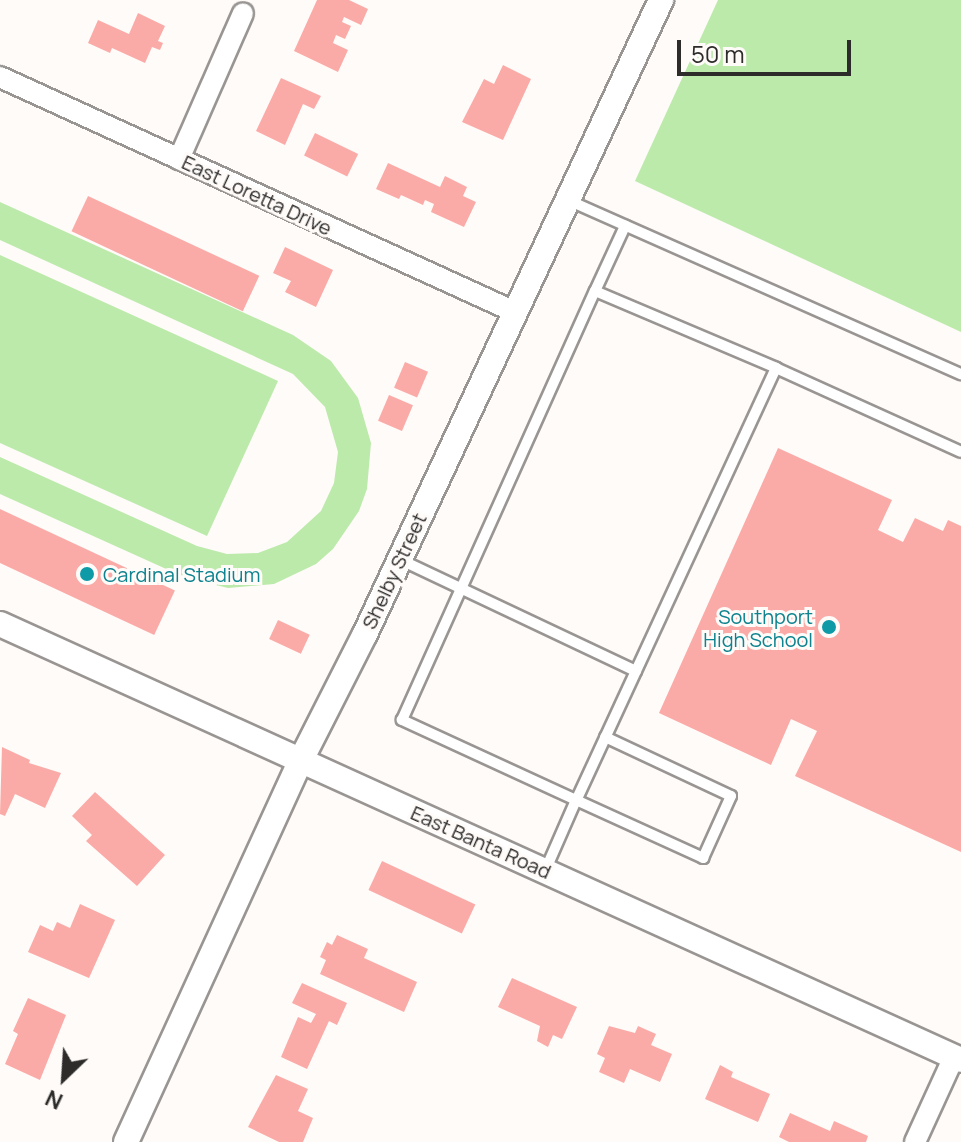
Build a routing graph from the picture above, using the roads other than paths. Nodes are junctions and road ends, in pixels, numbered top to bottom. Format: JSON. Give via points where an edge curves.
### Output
{"nodes":[{"id":1,"x":661,"y":0,"type":"edge"},
{"id":2,"x":243,"y":13,"type":"dead end"},
{"id":3,"x":0,"y":77,"type":"edge"},
{"id":4,"x":179,"y":159,"type":"junction"},
{"id":5,"x":568,"y":200,"type":"junction"},
{"id":6,"x":625,"y":226,"type":"junction"},
{"id":7,"x":595,"y":291,"type":"junction"},
{"id":8,"x":515,"y":312,"type":"junction"},
{"id":9,"x":776,"y":368,"type":"junction"},
{"id":10,"x":961,"y":374,"type":"edge"},
{"id":11,"x":961,"y":452,"type":"edge"},
{"id":12,"x":400,"y":559,"type":"junction"},
{"id":13,"x":462,"y":588,"type":"junction"},
{"id":14,"x":0,"y":624,"type":"edge"},
{"id":15,"x":636,"y":671,"type":"junction"},
{"id":16,"x":605,"y":737,"type":"junction"},
{"id":17,"x":301,"y":760,"type":"junction"},
{"id":18,"x":576,"y":800,"type":"junction"},
{"id":19,"x":545,"y":871,"type":"junction"},
{"id":20,"x":959,"y":1053,"type":"edge"},
{"id":21,"x":126,"y":1142,"type":"edge"},
{"id":22,"x":915,"y":1142,"type":"edge"}],
"edges":[{"from":1,"to":5,"type":"street","name":"Shelby Street"},
{"from":2,"to":4,"type":"street"},
{"from":3,"to":4,"type":"street","name":"East Loretta Drive"},
{"from":4,"to":8,"type":"street","name":"East Loretta Drive"},
{"from":5,"to":6,"type":"lane"},
{"from":5,"to":8,"type":"street","name":"Shelby Street"},
{"from":6,"to":7,"type":"lane"},
{"from":6,"to":10,"type":"lane"},
{"from":7,"to":9,"type":"lane"},
{"from":7,"to":13,"type":"lane"},
{"from":8,"to":12,"type":"street","name":"Shelby Street"},
{"from":9,"to":11,"type":"lane"},
{"from":9,"to":15,"type":"lane"},
{"from":12,"to":13,"type":"lane"},
{"from":12,"to":17,"type":"street","name":"Shelby Street"},
{"from":13,"to":15,"type":"lane"},
{"from":13,"to":18,"type":"lane","via":[[402,720]]},
{"from":14,"to":17,"type":"street","name":"East Banta Road"},
{"from":15,"to":16,"type":"lane"},
{"from":16,"to":18,"type":"lane"},
{"from":16,"to":18,"type":"lane","via":[[731,796],[703,858]]},
{"from":17,"to":19,"type":"street","name":"East Banta Road"},
{"from":17,"to":21,"type":"street","name":"Shelby Street"},
{"from":18,"to":19,"type":"lane"},
{"from":19,"to":20,"type":"street","name":"East Banta Road"},
{"from":20,"to":22,"type":"street"}]}
